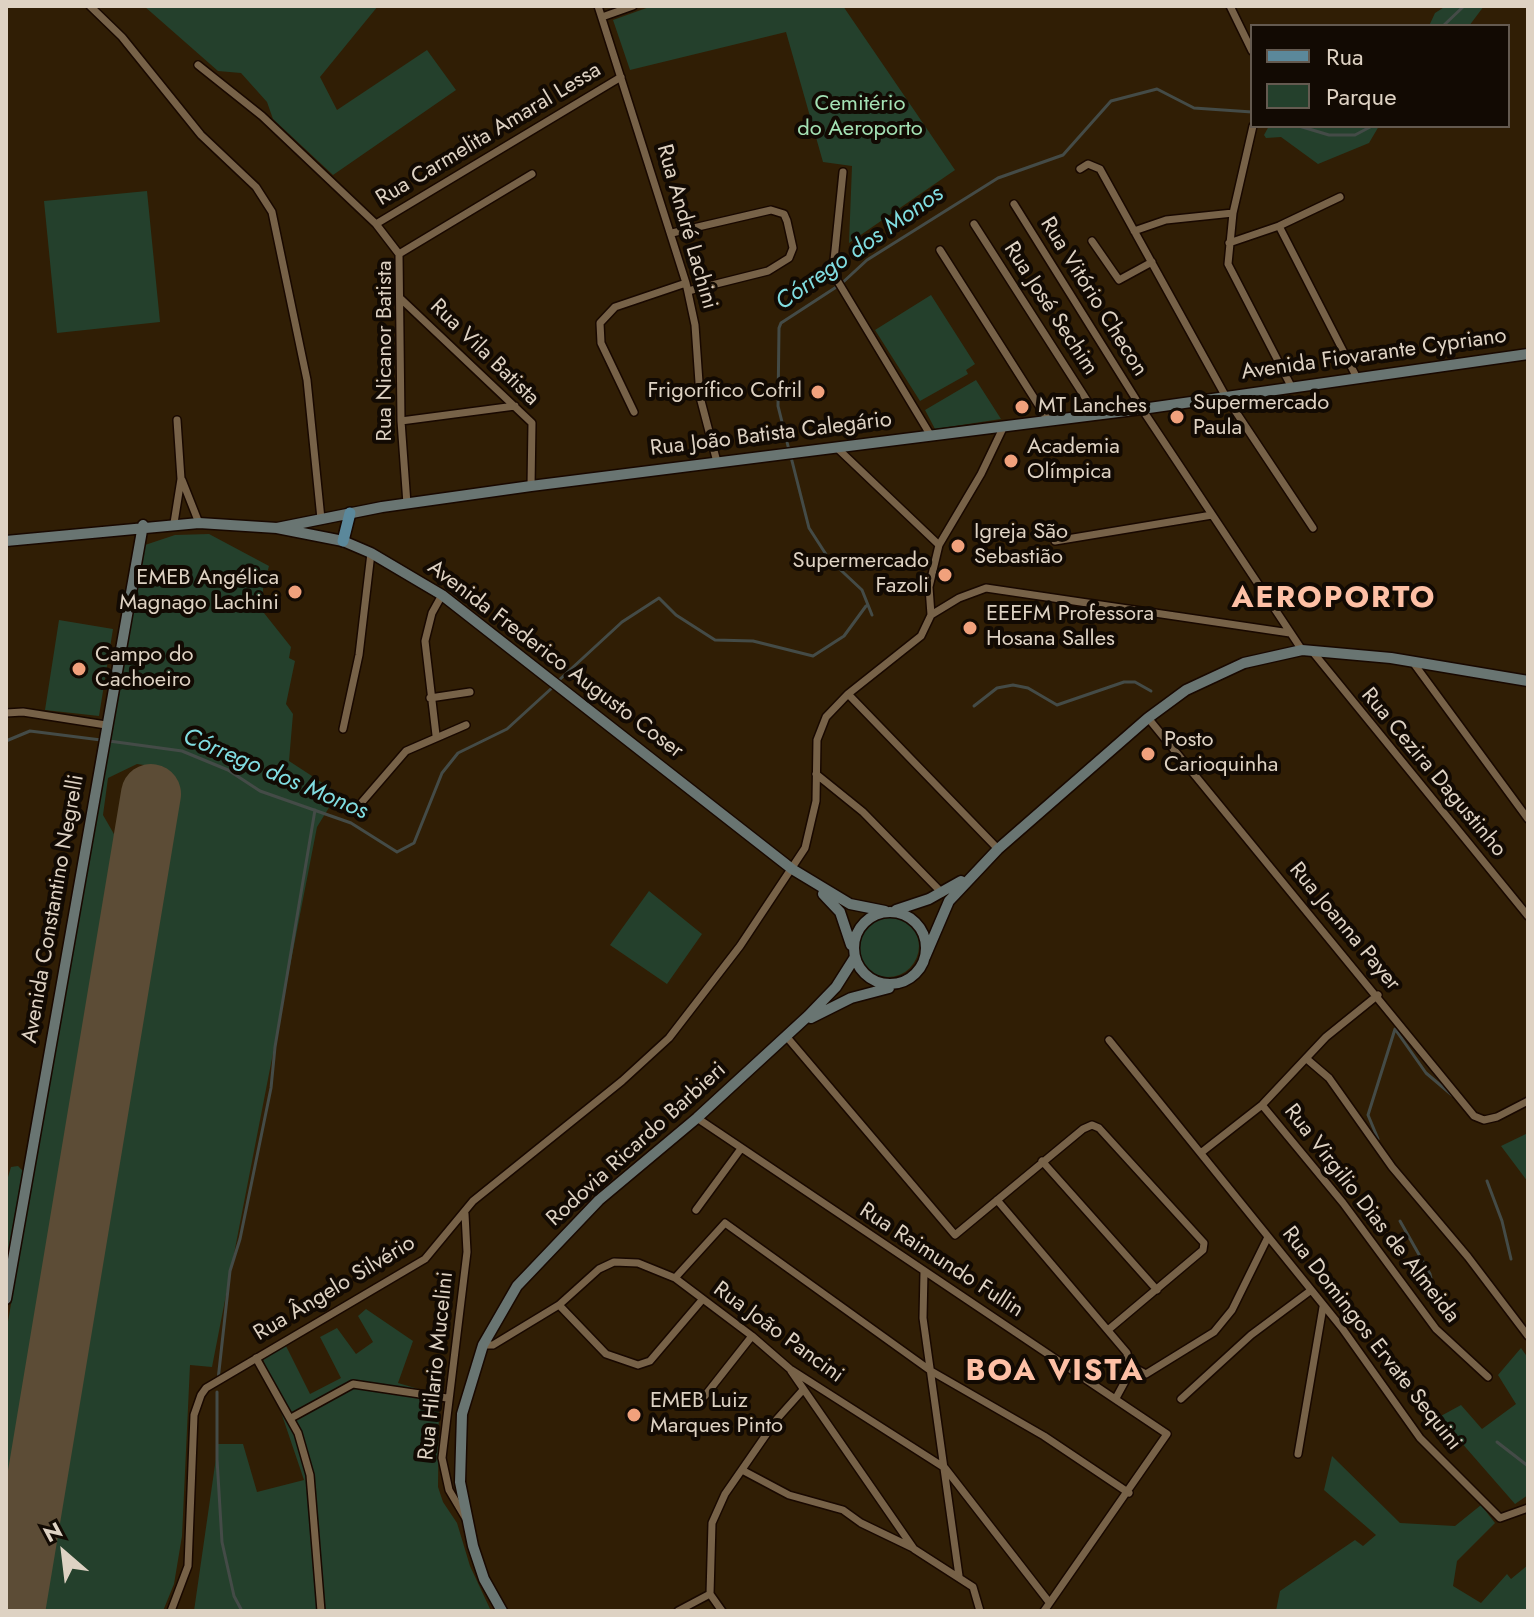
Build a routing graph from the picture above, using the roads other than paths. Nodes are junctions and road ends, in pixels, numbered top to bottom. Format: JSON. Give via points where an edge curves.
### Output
{"nodes":[{"id":1,"x":90,"y":6,"type":"edge"},
{"id":2,"x":598,"y":6,"type":"edge"},
{"id":3,"x":633,"y":6,"type":"edge"},
{"id":4,"x":1230,"y":6,"type":"edge"},
{"id":5,"x":602,"y":17,"type":"junction"},
{"id":6,"x":1250,"y":47,"type":"edge"},
{"id":7,"x":198,"y":65,"type":"dead end"},
{"id":8,"x":621,"y":77,"type":"junction"},
{"id":9,"x":1253,"y":128,"type":"edge"},
{"id":10,"x":1080,"y":169,"type":"dead end"},
{"id":11,"x":843,"y":172,"type":"dead end"},
{"id":12,"x":532,"y":174,"type":"dead end"},
{"id":13,"x":1340,"y":197,"type":"dead end"},
{"id":14,"x":1014,"y":204,"type":"dead end"},
{"id":15,"x":1233,"y":213,"type":"junction"},
{"id":16,"x":376,"y":224,"type":"junction"},
{"id":17,"x":974,"y":224,"type":"dead end"},
{"id":18,"x":1279,"y":226,"type":"junction"},
{"id":19,"x":1134,"y":231,"type":"junction"},
{"id":20,"x":672,"y":233,"type":"junction"},
{"id":21,"x":1092,"y":241,"type":"dead end"},
{"id":22,"x":1229,"y":243,"type":"junction"},
{"id":23,"x":940,"y":250,"type":"dead end"},
{"id":24,"x":399,"y":254,"type":"junction"},
{"id":25,"x":1152,"y":262,"type":"junction"},
{"id":26,"x":687,"y":287,"type":"junction"},
{"id":27,"x":401,"y":299,"type":"junction"},
{"id":28,"x":1528,"y":354,"type":"edge"},
{"id":29,"x":1357,"y":378,"type":"junction"},
{"id":30,"x":1291,"y":386,"type":"junction"},
{"id":31,"x":1226,"y":397,"type":"junction"},
{"id":32,"x":515,"y":406,"type":"junction"},
{"id":33,"x":1142,"y":409,"type":"junction"},
{"id":34,"x":634,"y":412,"type":"dead end"},
{"id":35,"x":1095,"y":413,"type":"junction"},
{"id":36,"x":177,"y":420,"type":"dead end"},
{"id":37,"x":1048,"y":420,"type":"junction"},
{"id":38,"x":401,"y":421,"type":"junction"},
{"id":39,"x":1004,"y":426,"type":"junction"},
{"id":40,"x":931,"y":436,"type":"junction"},
{"id":41,"x":836,"y":447,"type":"junction"},
{"id":42,"x":717,"y":462,"type":"junction"},
{"id":43,"x":181,"y":479,"type":"junction"},
{"id":44,"x":531,"y":486,"type":"junction"},
{"id":45,"x":407,"y":504,"type":"junction"},
{"id":46,"x":350,"y":513,"type":"junction"},
{"id":47,"x":1212,"y":515,"type":"junction"},
{"id":48,"x":321,"y":519,"type":"junction"},
{"id":49,"x":174,"y":523,"type":"junction"},
{"id":50,"x":199,"y":523,"type":"junction"},
{"id":51,"x":143,"y":525,"type":"junction"},
{"id":52,"x":277,"y":528,"type":"junction"},
{"id":53,"x":1313,"y":528,"type":"dead end"},
{"id":54,"x":320,"y":537,"type":"junction"},
{"id":55,"x":6,"y":541,"type":"edge"},
{"id":56,"x":343,"y":541,"type":"junction"},
{"id":57,"x":1055,"y":541,"type":"dead end"},
{"id":58,"x":939,"y":545,"type":"junction"},
{"id":59,"x":371,"y":553,"type":"junction"},
{"id":60,"x":442,"y":595,"type":"junction"},
{"id":61,"x":931,"y":615,"type":"junction"},
{"id":62,"x":1290,"y":633,"type":"junction"},
{"id":63,"x":1307,"y":650,"type":"junction"},
{"id":64,"x":1412,"y":661,"type":"junction"},
{"id":65,"x":1528,"y":681,"type":"edge"},
{"id":66,"x":470,"y":692,"type":"dead end"},
{"id":67,"x":848,"y":694,"type":"junction"},
{"id":68,"x":430,"y":698,"type":"junction"},
{"id":69,"x":6,"y":713,"type":"edge"},
{"id":70,"x":1148,"y":718,"type":"junction"},
{"id":71,"x":466,"y":725,"type":"dead end"},
{"id":72,"x":105,"y":728,"type":"junction"},
{"id":73,"x":343,"y":729,"type":"dead end"},
{"id":74,"x":436,"y":735,"type":"junction"},
{"id":75,"x":816,"y":774,"type":"junction"},
{"id":76,"x":362,"y":802,"type":"dead end"},
{"id":77,"x":1528,"y":819,"type":"edge"},
{"id":78,"x":998,"y":849,"type":"junction"},
{"id":79,"x":792,"y":869,"type":"junction"},
{"id":80,"x":976,"y":870,"type":"junction"},
{"id":81,"x":814,"y":884,"type":"junction"},
{"id":82,"x":942,"y":893,"type":"junction"},
{"id":83,"x":889,"y":911,"type":"junction"},
{"id":84,"x":1528,"y":916,"type":"edge"},
{"id":85,"x":854,"y":954,"type":"junction"},
{"id":86,"x":925,"y":957,"type":"junction"},
{"id":87,"x":902,"y":982,"type":"junction"},
{"id":88,"x":1378,"y":995,"type":"junction"},
{"id":89,"x":790,"y":1033,"type":"junction"},
{"id":90,"x":1109,"y":1040,"type":"dead end"},
{"id":91,"x":1308,"y":1060,"type":"junction"},
{"id":92,"x":1528,"y":1101,"type":"edge"},
{"id":93,"x":1262,"y":1105,"type":"junction"},
{"id":94,"x":697,"y":1118,"type":"junction"},
{"id":95,"x":740,"y":1150,"type":"junction"},
{"id":96,"x":1202,"y":1152,"type":"junction"},
{"id":97,"x":1042,"y":1161,"type":"junction"},
{"id":98,"x":997,"y":1200,"type":"junction"},
{"id":99,"x":696,"y":1210,"type":"dead end"},
{"id":100,"x":465,"y":1214,"type":"junction"},
{"id":101,"x":1268,"y":1237,"type":"junction"},
{"id":102,"x":924,"y":1272,"type":"junction"},
{"id":103,"x":675,"y":1278,"type":"junction"},
{"id":104,"x":1157,"y":1290,"type":"junction"},
{"id":105,"x":1310,"y":1291,"type":"junction"},
{"id":106,"x":6,"y":1299,"type":"edge"},
{"id":107,"x":702,"y":1300,"type":"junction"},
{"id":108,"x":559,"y":1305,"type":"junction"},
{"id":109,"x":1323,"y":1307,"type":"junction"},
{"id":110,"x":1108,"y":1330,"type":"junction"},
{"id":111,"x":752,"y":1336,"type":"junction"},
{"id":112,"x":1528,"y":1336,"type":"edge"},
{"id":113,"x":483,"y":1345,"type":"junction"},
{"id":114,"x":256,"y":1358,"type":"junction"},
{"id":115,"x":1129,"y":1365,"type":"junction"},
{"id":116,"x":790,"y":1369,"type":"junction"},
{"id":117,"x":931,"y":1371,"type":"junction"},
{"id":118,"x":1488,"y":1377,"type":"dead end"},
{"id":119,"x":802,"y":1391,"type":"junction"},
{"id":120,"x":704,"y":1397,"type":"dead end"},
{"id":121,"x":447,"y":1398,"type":"junction"},
{"id":122,"x":1116,"y":1398,"type":"junction"},
{"id":123,"x":1181,"y":1399,"type":"dead end"},
{"id":124,"x":291,"y":1418,"type":"junction"},
{"id":125,"x":1298,"y":1454,"type":"dead end"},
{"id":126,"x":945,"y":1468,"type":"junction"},
{"id":127,"x":742,"y":1470,"type":"junction"},
{"id":128,"x":1129,"y":1493,"type":"junction"},
{"id":129,"x":1528,"y":1508,"type":"edge"},
{"id":130,"x":465,"y":1517,"type":"junction"},
{"id":131,"x":914,"y":1549,"type":"junction"},
{"id":132,"x":959,"y":1576,"type":"junction"},
{"id":133,"x":710,"y":1594,"type":"junction"},
{"id":134,"x":1049,"y":1602,"type":"junction"},
{"id":135,"x":171,"y":1611,"type":"edge"},
{"id":136,"x":321,"y":1611,"type":"edge"},
{"id":137,"x":502,"y":1611,"type":"edge"},
{"id":138,"x":678,"y":1611,"type":"edge"},
{"id":139,"x":722,"y":1611,"type":"edge"},
{"id":140,"x":980,"y":1611,"type":"edge"},
{"id":141,"x":1044,"y":1611,"type":"edge"}],
"edges":[{"from":1,"to":48,"type":"street","via":[[122,37],[201,135],[256,187],[272,212],[307,380]]},
{"from":2,"to":5,"type":"street","name":"Rua André Lachini"},
{"from":3,"to":5,"type":"street"},
{"from":4,"to":6,"type":"street"},
{"from":5,"to":8,"type":"street","name":"Rua André Lachini"},
{"from":7,"to":16,"type":"street","via":[[262,116]]},
{"from":8,"to":16,"type":"street","name":"Rua Carmelita Amaral Lessa"},
{"from":8,"to":20,"type":"street","name":"Rua André Lachini"},
{"from":9,"to":15,"type":"street"},
{"from":10,"to":19,"type":"street","via":[[1088,164],[1100,169]]},
{"from":11,"to":40,"type":"street","via":[[834,260],[837,280]]},
{"from":12,"to":24,"type":"street","name":"Rua Nicanor Batista"},
{"from":13,"to":18,"type":"street"},
{"from":14,"to":33,"type":"street","name":"Rua Vitório Checon"},
{"from":15,"to":19,"type":"street","via":[[1166,220]]},
{"from":15,"to":22,"type":"street"},
{"from":16,"to":24,"type":"street"},
{"from":17,"to":35,"type":"street","name":"Rua José Sechim"},
{"from":18,"to":22,"type":"street"},
{"from":18,"to":29,"type":"street"},
{"from":19,"to":25,"type":"street"},
{"from":20,"to":26,"type":"street","name":"Rua André Lachini"},
{"from":20,"to":26,"type":"street","via":[[771,210],[784,214],[787,221],[793,248],[789,258],[768,271]]},
{"from":21,"to":25,"type":"street","via":[[1119,280]]},
{"from":22,"to":30,"type":"street","via":[[1232,274]]},
{"from":23,"to":37,"type":"street"},
{"from":24,"to":27,"type":"street","name":"Rua Nicanor Batista"},
{"from":25,"to":31,"type":"street"},
{"from":26,"to":34,"type":"street","via":[[615,307],[600,323],[601,343]]},
{"from":26,"to":42,"type":"street","name":"Rua André Lachini","via":[[700,397]]},
{"from":27,"to":32,"type":"street","name":"Rua Vila Batista"},
{"from":27,"to":38,"type":"street","name":"Rua Nicanor Batista"},
{"from":28,"to":29,"type":"main road","name":"Avenida Fiovarante Cypriano"},
{"from":29,"to":30,"type":"main road","name":"Avenida Fiovarante Cypriano"},
{"from":30,"to":31,"type":"main road","name":"Avenida Fiovarante Cypriano"},
{"from":31,"to":33,"type":"main road","name":"Rua João Batista Calegário"},
{"from":31,"to":53,"type":"street"},
{"from":32,"to":38,"type":"street"},
{"from":32,"to":44,"type":"street","name":"Rua Vila Batista","via":[[532,423]]},
{"from":33,"to":35,"type":"main road","name":"Rua João Batista Calegário"},
{"from":33,"to":47,"type":"street","name":"Rua Vitório Checon"},
{"from":35,"to":37,"type":"main road","name":"Rua João Batista Calegário"},
{"from":36,"to":43,"type":"street"},
{"from":37,"to":39,"type":"main road","name":"Rua João Batista Calegário"},
{"from":38,"to":45,"type":"street","name":"Rua Nicanor Batista"},
{"from":39,"to":40,"type":"main road","name":"Rua João Batista Calegário"},
{"from":39,"to":58,"type":"street"},
{"from":40,"to":41,"type":"main road","name":"Rua João Batista Calegário"},
{"from":41,"to":42,"type":"main road","name":"Rua João Batista Calegário"},
{"from":41,"to":58,"type":"street"},
{"from":42,"to":44,"type":"main road","name":"Rua João Batista Calegário"},
{"from":43,"to":49,"type":"street"},
{"from":43,"to":50,"type":"street"},
{"from":44,"to":45,"type":"main road","name":"Rua João Batista Calegário"},
{"from":45,"to":46,"type":"main road","name":"Rua João Batista Calegário"},
{"from":46,"to":48,"type":"main road","name":"Rua João Batista Calegário"},
{"from":46,"to":56,"type":"main road"},
{"from":47,"to":57,"type":"street"},
{"from":47,"to":62,"type":"street","name":"Rua Cezira Dagustinho"},
{"from":48,"to":52,"type":"main road","name":"Rua João Batista Calegário"},
{"from":48,"to":54,"type":"main road"},
{"from":49,"to":50,"type":"main road","name":"Avenida Frederico Augusto Coser"},
{"from":49,"to":51,"type":"main road","name":"Avenida Frederico Augusto Coser"},
{"from":50,"to":52,"type":"main road","name":"Avenida Frederico Augusto Coser"},
{"from":51,"to":55,"type":"main road","name":"Avenida Frederico Augusto Coser"},
{"from":51,"to":72,"type":"main road","name":"Avenida Constantino Negrelli"},
{"from":52,"to":54,"type":"main road","name":"Avenida Frederico Augusto Coser"},
{"from":54,"to":56,"type":"main road","name":"Avenida Frederico Augusto Coser"},
{"from":56,"to":59,"type":"main road","name":"Avenida Frederico Augusto Coser"},
{"from":58,"to":61,"type":"street","via":[[929,587]]},
{"from":59,"to":60,"type":"main road","name":"Avenida Frederico Augusto Coser"},
{"from":59,"to":73,"type":"street","via":[[359,655]]},
{"from":60,"to":68,"type":"street","via":[[425,641]]},
{"from":60,"to":79,"type":"main road","name":"Avenida Frederico Augusto Coser"},
{"from":61,"to":62,"type":"street","via":[[986,588]]},
{"from":61,"to":67,"type":"street","name":"Rua Ângelo Silvério","via":[[921,636],[904,653]]},
{"from":62,"to":63,"type":"street","name":"Rua Cezira Dagustinho"},
{"from":63,"to":64,"type":"main road"},
{"from":63,"to":70,"type":"main road","via":[[1244,663],[1186,690]]},
{"from":63,"to":84,"type":"street","name":"Rua Cezira Dagustinho"},
{"from":64,"to":65,"type":"main road"},
{"from":64,"to":77,"type":"street"},
{"from":66,"to":68,"type":"street"},
{"from":67,"to":75,"type":"street","name":"Rua Ângelo Silvério","via":[[821,727]]},
{"from":67,"to":78,"type":"street"},
{"from":68,"to":74,"type":"street"},
{"from":69,"to":72,"type":"street"},
{"from":70,"to":78,"type":"main road"},
{"from":70,"to":88,"type":"street","name":"Rua Joanna Payer"},
{"from":71,"to":74,"type":"street"},
{"from":72,"to":106,"type":"main road","name":"Avenida Constantino Negrelli"},
{"from":74,"to":76,"type":"street","via":[[406,751]]},
{"from":75,"to":79,"type":"street","name":"Rua Ângelo Silvério","via":[[810,833]]},
{"from":75,"to":82,"type":"street","via":[[863,812]]},
{"from":78,"to":80,"type":"main road"},
{"from":79,"to":81,"type":"main road","name":"Avenida Frederico Augusto Coser"},
{"from":79,"to":100,"type":"street","name":"Rua Ângelo Silvério","via":[[669,1038],[473,1201]]},
{"from":80,"to":82,"type":"main road"},
{"from":80,"to":86,"type":"main road","via":[[949,901]]},
{"from":81,"to":83,"type":"main road","name":"Avenida Frederico Augusto Coser","via":[[850,904]]},
{"from":81,"to":85,"type":"main road","name":"Avenida Frederico Augusto Coser","via":[[840,912]]},
{"from":82,"to":83,"type":"main road"},
{"from":83,"to":85,"type":"main road","via":[[862,925]]},
{"from":83,"to":86,"type":"main road","via":[[918,923]]},
{"from":85,"to":87,"type":"main road","via":[[860,969],[876,981]]},
{"from":85,"to":89,"type":"main road","via":[[836,987]]},
{"from":86,"to":87,"type":"main road","via":[[919,970]]},
{"from":87,"to":89,"type":"main road","via":[[843,1001]]},
{"from":88,"to":91,"type":"street","via":[[1326,1037]]},
{"from":88,"to":92,"type":"street","name":"Rua Joanna Payer","via":[[1474,1116],[1497,1117]]},
{"from":89,"to":94,"type":"main road","name":"Rodovia Ricardo Barbieri"},
{"from":89,"to":98,"type":"street","via":[[955,1235]]},
{"from":90,"to":96,"type":"street","name":"Rua Domingos Ervate Sequini"},
{"from":91,"to":93,"type":"street"},
{"from":91,"to":112,"type":"street","via":[[1329,1078],[1392,1167]]},
{"from":93,"to":96,"type":"street"},
{"from":93,"to":118,"type":"street","name":"Rua Virgilio Dias de Almeida","via":[[1436,1329]]},
{"from":94,"to":95,"type":"street","name":"Rua Raimundo Fullin"},
{"from":94,"to":113,"type":"main road","name":"Rodovia Ricardo Barbieri","via":[[599,1200],[517,1286]]},
{"from":95,"to":99,"type":"street"},
{"from":95,"to":102,"type":"street","name":"Rua Raimundo Fullin"},
{"from":96,"to":101,"type":"street","name":"Rua Domingos Ervate Sequini"},
{"from":97,"to":98,"type":"street"},
{"from":97,"to":104,"type":"street"},
{"from":97,"to":104,"type":"street","via":[[1083,1129],[1099,1128],[1204,1243],[1203,1250]]},
{"from":98,"to":110,"type":"street"},
{"from":100,"to":114,"type":"street","name":"Rua Ângelo Silvério","via":[[425,1259]]},
{"from":100,"to":121,"type":"street","name":"Rua Hilario Mucelini","via":[[467,1252]]},
{"from":101,"to":105,"type":"street","name":"Rua Domingos Ervate Sequini"},
{"from":101,"to":115,"type":"street","via":[[1232,1310],[1214,1332],[1159,1369],[1146,1374]]},
{"from":102,"to":117,"type":"street","via":[[923,1318]]},
{"from":102,"to":122,"type":"street","name":"Rua Raimundo Fullin"},
{"from":103,"to":107,"type":"street","name":"Rua João Pancini"},
{"from":103,"to":108,"type":"street","name":"Rua João Pancini","via":[[638,1263],[614,1262]]},
{"from":103,"to":117,"type":"street","via":[[725,1223]]},
{"from":104,"to":110,"type":"street"},
{"from":105,"to":109,"type":"street","name":"Rua Domingos Ervate Sequini"},
{"from":105,"to":123,"type":"street","via":[[1251,1335]]},
{"from":107,"to":108,"type":"street","via":[[650,1361],[638,1365],[606,1354]]},
{"from":107,"to":111,"type":"street","name":"Rua João Pancini"},
{"from":108,"to":113,"type":"street","name":"Rua João Pancini","via":[[493,1345]]},
{"from":109,"to":125,"type":"street"},
{"from":109,"to":129,"type":"street","name":"Rua Domingos Ervate Sequini","via":[[1413,1429],[1488,1508],[1500,1518]]},
{"from":110,"to":115,"type":"street","via":[[1127,1353]]},
{"from":111,"to":116,"type":"street","name":"Rua João Pancini"},
{"from":111,"to":120,"type":"street"},
{"from":113,"to":130,"type":"main road","name":"Rodovia Ricardo Barbieri","via":[[462,1414]]},
{"from":114,"to":124,"type":"street"},
{"from":114,"to":135,"type":"street","name":"Rua Ângelo Silvério","via":[[206,1388],[197,1405],[188,1566]]},
{"from":115,"to":122,"type":"street"},
{"from":116,"to":119,"type":"street"},
{"from":116,"to":126,"type":"street","name":"Rua João Pancini"},
{"from":117,"to":126,"type":"street"},
{"from":117,"to":128,"type":"street"},
{"from":119,"to":127,"type":"street"},
{"from":119,"to":131,"type":"street"},
{"from":121,"to":124,"type":"street","via":[[353,1384]]},
{"from":121,"to":130,"type":"street","name":"Rua Hilario Mucelini","via":[[444,1475]]},
{"from":122,"to":128,"type":"street","name":"Rua Raimundo Fullin","via":[[1167,1434]]},
{"from":124,"to":136,"type":"street","via":[[310,1475]]},
{"from":126,"to":132,"type":"street"},
{"from":126,"to":134,"type":"street","name":"Rua João Pancini"},
{"from":127,"to":131,"type":"street","via":[[789,1495],[843,1510]]},
{"from":127,"to":133,"type":"street","via":[[712,1523]]},
{"from":128,"to":134,"type":"street"},
{"from":130,"to":137,"type":"main road","name":"Rodovia Ricardo Barbieri","via":[[484,1579]]},
{"from":131,"to":132,"type":"street"},
{"from":132,"to":140,"type":"street","via":[[973,1587]]},
{"from":133,"to":138,"type":"street"},
{"from":133,"to":139,"type":"street"},
{"from":134,"to":141,"type":"street"}]}
